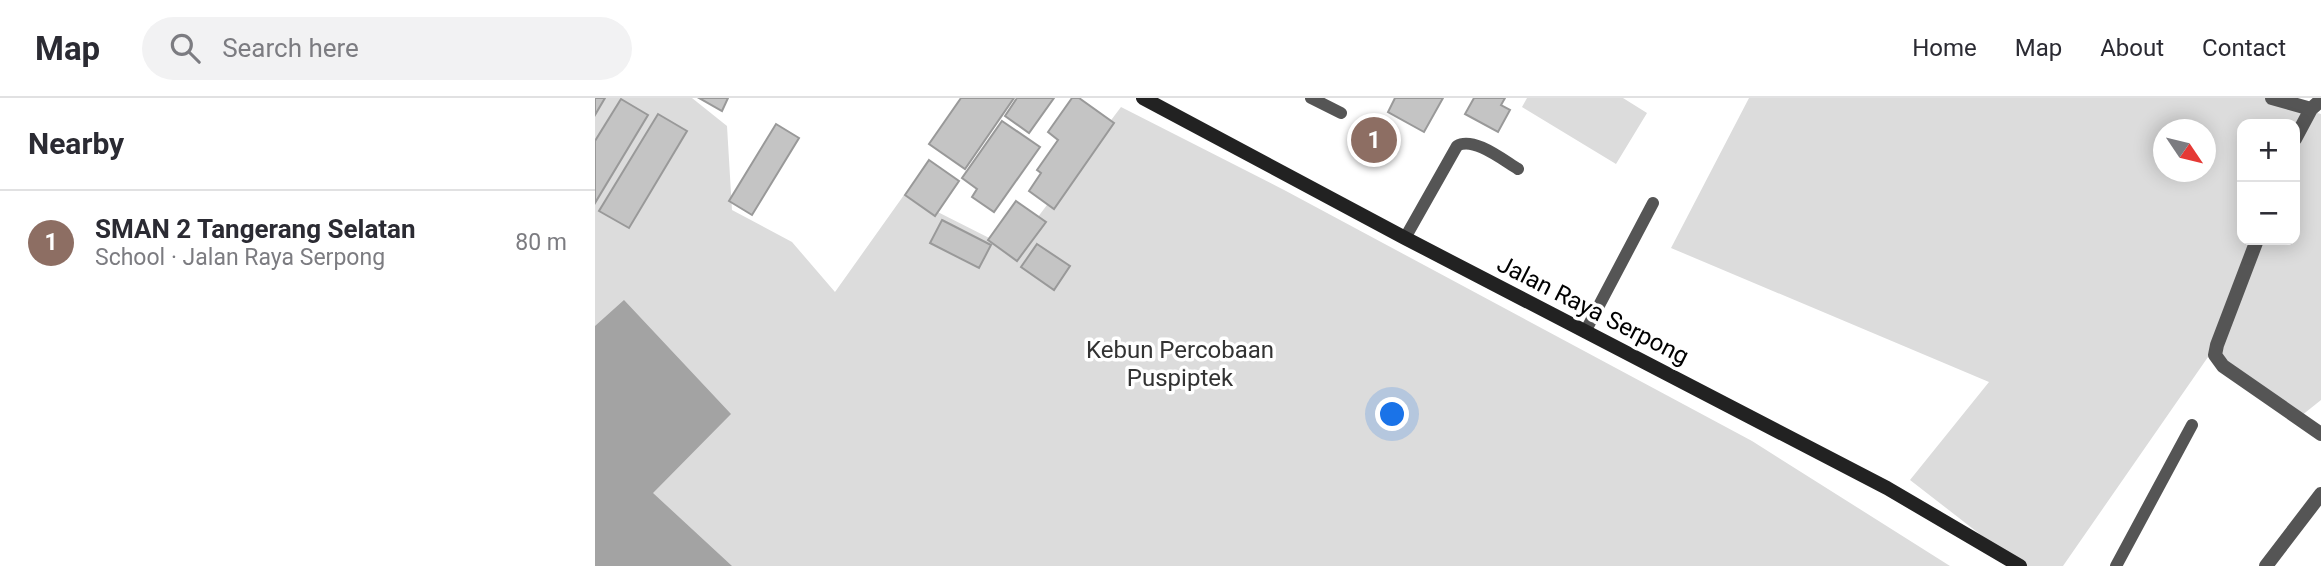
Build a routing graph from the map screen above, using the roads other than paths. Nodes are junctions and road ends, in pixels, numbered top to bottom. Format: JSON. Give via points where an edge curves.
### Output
{"nodes":[{"id":1,"x":1143,"y":98,"type":"edge"},
{"id":2,"x":1311,"y":98,"type":"edge"},
{"id":3,"x":2272,"y":98,"type":"edge"},
{"id":4,"x":1161,"y":102,"type":"edge"},
{"id":5,"x":2316,"y":105,"type":"edge"},
{"id":6,"x":1341,"y":113,"type":"dead end"},
{"id":7,"x":2300,"y":131,"type":"edge"},
{"id":8,"x":1518,"y":169,"type":"dead end"},
{"id":9,"x":1653,"y":203,"type":"dead end"},
{"id":10,"x":1405,"y":238,"type":"junction"},
{"id":11,"x":2255,"y":245,"type":"edge"},
{"id":12,"x":1585,"y":332,"type":"junction"},
{"id":13,"x":2192,"y":425,"type":"dead end"},
{"id":14,"x":2321,"y":434,"type":"edge"},
{"id":15,"x":2321,"y":494,"type":"edge"},
{"id":16,"x":2019,"y":566,"type":"edge"},
{"id":17,"x":2116,"y":566,"type":"edge"},
{"id":18,"x":2266,"y":566,"type":"edge"}],
"edges":[{"from":1,"to":4,"type":"main road","name":"Jalan Raya Serpong"},
{"from":2,"to":6,"type":"lane"},
{"from":3,"to":5,"type":"street"},
{"from":4,"to":10,"type":"main road","name":"Jalan Raya Serpong"},
{"from":5,"to":7,"type":"street"},
{"from":8,"to":10,"type":"lane","via":[[1473,143],[1463,142]]},
{"from":9,"to":12,"type":"lane"},
{"from":10,"to":12,"type":"main road","name":"Jalan Raya Serpong"},
{"from":11,"to":14,"type":"street","via":[[2215,355],[2223,366]]},
{"from":12,"to":16,"type":"main road","name":"Jalan Raya Serpong","via":[[1887,488]]},
{"from":13,"to":17,"type":"lane"},
{"from":15,"to":18,"type":"street"}]}
